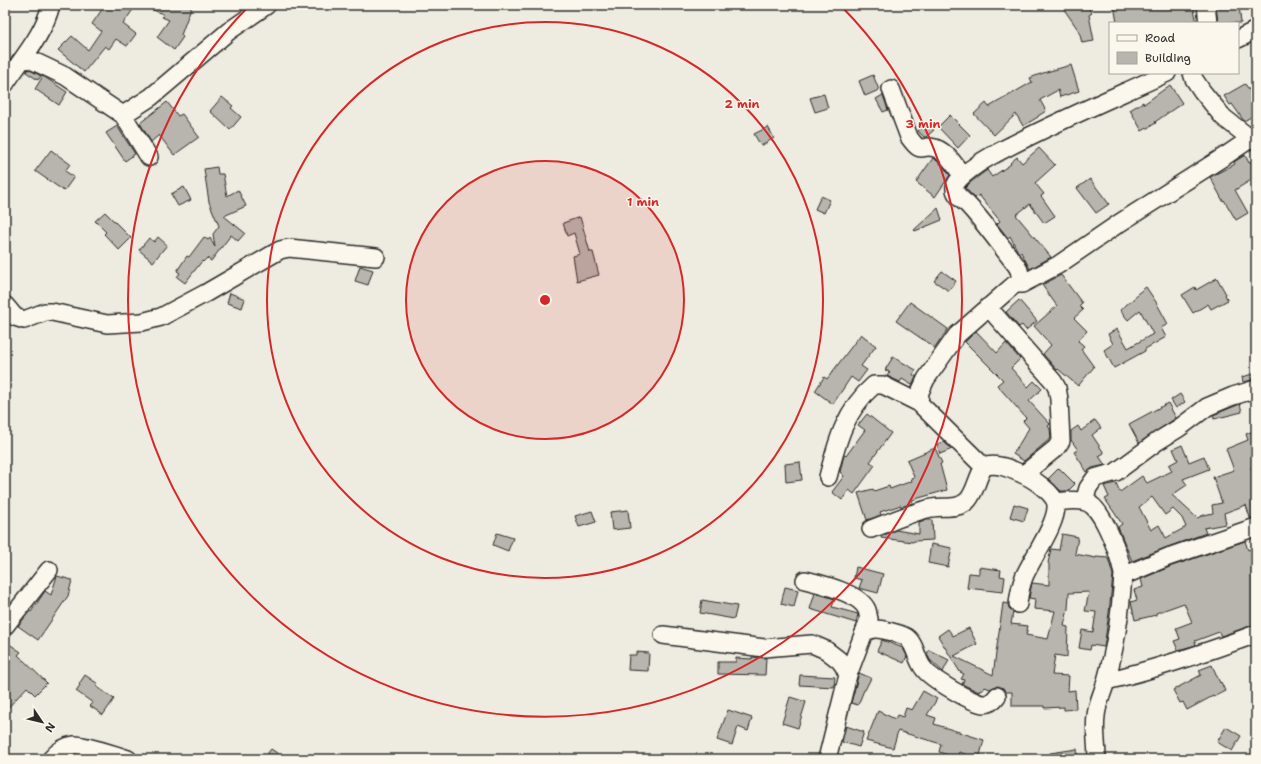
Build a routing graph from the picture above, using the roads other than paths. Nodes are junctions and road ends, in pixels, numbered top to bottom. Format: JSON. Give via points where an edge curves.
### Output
{"nodes":[{"id":1,"x":50,"y":5,"type":"edge"},
{"id":2,"x":267,"y":5,"type":"edge"},
{"id":3,"x":1206,"y":5,"type":"edge"},
{"id":4,"x":1208,"y":22,"type":"edge"},
{"id":5,"x":1256,"y":30,"type":"edge"},
{"id":6,"x":1239,"y":38,"type":"edge"},
{"id":7,"x":25,"y":57,"type":"junction"},
{"id":8,"x":1165,"y":74,"type":"edge"},
{"id":9,"x":1192,"y":74,"type":"edge"},
{"id":10,"x":5,"y":84,"type":"edge"},
{"id":11,"x":891,"y":89,"type":"dead end"},
{"id":12,"x":123,"y":115,"type":"junction"},
{"id":13,"x":1254,"y":137,"type":"edge"},
{"id":14,"x":149,"y":157,"type":"dead end"},
{"id":15,"x":962,"y":176,"type":"junction"},
{"id":16,"x":376,"y":257,"type":"dead end"},
{"id":17,"x":1022,"y":284,"type":"junction"},
{"id":18,"x":5,"y":305,"type":"edge"},
{"id":19,"x":988,"y":307,"type":"junction"},
{"id":20,"x":1256,"y":389,"type":"edge"},
{"id":21,"x":919,"y":403,"type":"junction"},
{"id":22,"x":984,"y":467,"type":"junction"},
{"id":23,"x":1024,"y":474,"type":"junction"},
{"id":24,"x":828,"y":477,"type":"dead end"},
{"id":25,"x":1056,"y":502,"type":"junction"},
{"id":26,"x":1088,"y":502,"type":"junction"},
{"id":27,"x":1256,"y":527,"type":"edge"},
{"id":28,"x":871,"y":529,"type":"dead end"},
{"id":29,"x":49,"y":570,"type":"dead end"},
{"id":30,"x":1123,"y":574,"type":"junction"},
{"id":31,"x":805,"y":580,"type":"dead end"},
{"id":32,"x":1018,"y":604,"type":"dead end"},
{"id":33,"x":7,"y":621,"type":"edge"},
{"id":34,"x":864,"y":632,"type":"junction"},
{"id":35,"x":1256,"y":634,"type":"edge"},
{"id":36,"x":663,"y":635,"type":"dead end"},
{"id":37,"x":848,"y":674,"type":"junction"},
{"id":38,"x":1106,"y":681,"type":"junction"},
{"id":39,"x":997,"y":696,"type":"dead end"},
{"id":40,"x":50,"y":759,"type":"edge"},
{"id":41,"x":128,"y":759,"type":"edge"},
{"id":42,"x":827,"y":759,"type":"edge"},
{"id":43,"x":1097,"y":759,"type":"edge"}],
"edges":[{"from":1,"to":7,"type":"street","via":[[47,18]]},
{"from":2,"to":12,"type":"street","via":[[230,31],[151,97]]},
{"from":3,"to":4,"type":"street"},
{"from":5,"to":6,"type":"street"},
{"from":7,"to":10,"type":"street"},
{"from":7,"to":12,"type":"street","via":[[65,76]]},
{"from":8,"to":15,"type":"street","via":[[1064,119],[990,156]]},
{"from":9,"to":13,"type":"street","via":[[1202,91],[1223,117]]},
{"from":11,"to":15,"type":"street","via":[[913,144],[922,149],[929,147],[941,151]]},
{"from":12,"to":14,"type":"street"},
{"from":13,"to":17,"type":"street","via":[[1058,265]]},
{"from":15,"to":17,"type":"street","via":[[955,186],[956,192],[980,218],[1016,265]]},
{"from":16,"to":18,"type":"street","via":[[289,248],[280,250],[161,317],[142,322],[107,324],[52,312],[20,320],[11,314]]},
{"from":17,"to":19,"type":"street","via":[[1015,284]]},
{"from":19,"to":21,"type":"street","via":[[957,335],[947,348],[926,379],[920,392]]},
{"from":19,"to":23,"type":"street","via":[[1053,381],[1060,399],[1061,441]]},
{"from":20,"to":26,"type":"street","via":[[1207,407],[1116,472],[1096,478],[1088,488]]},
{"from":21,"to":22,"type":"street"},
{"from":21,"to":24,"type":"street","via":[[883,385],[874,385],[844,424]]},
{"from":22,"to":23,"type":"street","via":[[996,465]]},
{"from":22,"to":28,"type":"street","via":[[965,503],[952,507],[932,508]]},
{"from":23,"to":25,"type":"street","via":[[1045,489]]},
{"from":25,"to":26,"type":"street"},
{"from":25,"to":32,"type":"street","via":[[1050,526],[1024,577]]},
{"from":26,"to":30,"type":"street","via":[[1095,508],[1109,533],[1120,558]]},
{"from":27,"to":30,"type":"street"},
{"from":29,"to":33,"type":"street"},
{"from":30,"to":38,"type":"street","via":[[1121,602]]},
{"from":31,"to":34,"type":"street","via":[[840,590],[864,605],[869,620]]},
{"from":34,"to":37,"type":"street"},
{"from":34,"to":39,"type":"street","via":[[877,629],[906,637],[927,672],[968,699],[985,704]]},
{"from":35,"to":38,"type":"street","via":[[1193,657]]},
{"from":36,"to":37,"type":"street","via":[[764,648],[812,644],[839,660]]},
{"from":37,"to":42,"type":"street"},
{"from":38,"to":43,"type":"street","via":[[1095,717]]},
{"from":40,"to":41,"type":"street","via":[[66,747],[76,744]]}]}
